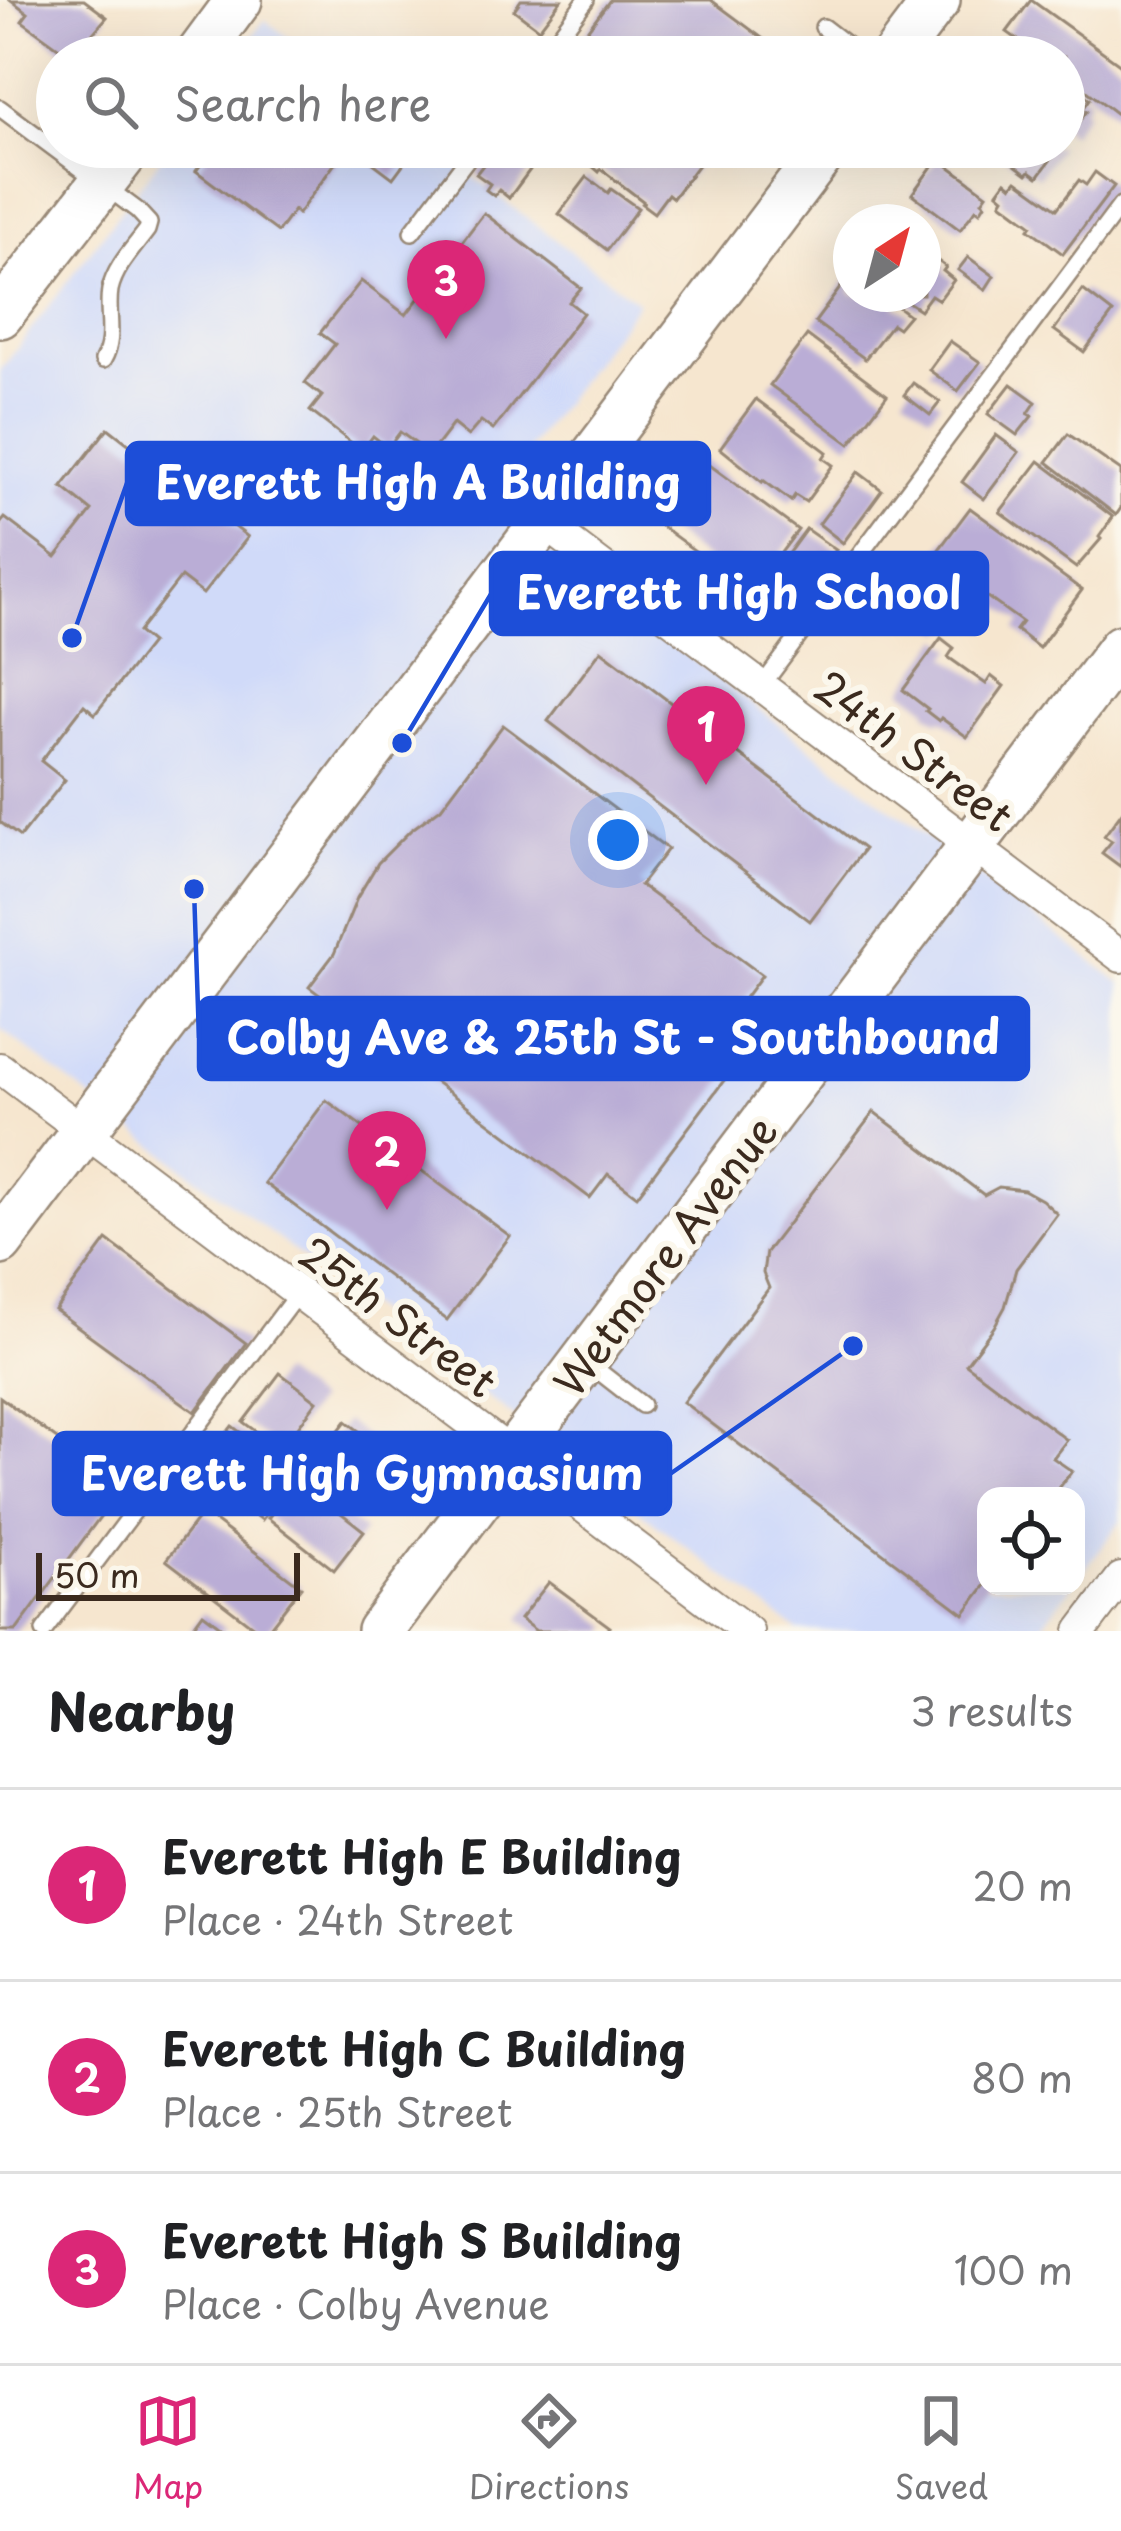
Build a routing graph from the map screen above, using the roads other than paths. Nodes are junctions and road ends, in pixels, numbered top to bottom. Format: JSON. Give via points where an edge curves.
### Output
{"nodes":[{"id":1,"x":239,"y":0,"type":"edge"},
{"id":2,"x":586,"y":0,"type":"edge"},
{"id":3,"x":937,"y":0,"type":"edge"},
{"id":4,"x":824,"y":27,"type":"dead end"},
{"id":5,"x":212,"y":36,"type":"edge"},
{"id":6,"x":559,"y":36,"type":"edge"},
{"id":7,"x":835,"y":36,"type":"edge"},
{"id":8,"x":910,"y":36,"type":"edge"},
{"id":9,"x":0,"y":108,"type":"edge"},
{"id":10,"x":36,"y":135,"type":"edge"},
{"id":11,"x":79,"y":168,"type":"edge"},
{"id":12,"x":115,"y":168,"type":"edge"},
{"id":13,"x":460,"y":168,"type":"edge"},
{"id":14,"x":810,"y":168,"type":"edge"},
{"id":15,"x":102,"y":185,"type":"junction"},
{"id":16,"x":1121,"y":205,"type":"edge"},
{"id":17,"x":412,"y":232,"type":"dead end"},
{"id":18,"x":0,"y":315,"type":"edge"},
{"id":19,"x":103,"y":360,"type":"dead end"},
{"id":20,"x":544,"y":524,"type":"junction"},
{"id":21,"x":1121,"y":648,"type":"edge"},
{"id":22,"x":761,"y":687,"type":"junction"},
{"id":23,"x":972,"y":846,"type":"junction"},
{"id":24,"x":1121,"y":957,"type":"edge"},
{"id":25,"x":0,"y":1068,"type":"edge"},
{"id":26,"x":82,"y":1130,"type":"junction"},
{"id":27,"x":0,"y":1242,"type":"edge"},
{"id":28,"x":298,"y":1293,"type":"junction"},
{"id":29,"x":584,"y":1360,"type":"junction"},
{"id":30,"x":642,"y":1405,"type":"dead end"},
{"id":31,"x":513,"y":1456,"type":"junction"},
{"id":32,"x":1121,"y":1578,"type":"edge"},
{"id":33,"x":738,"y":1628,"type":"edge"},
{"id":34,"x":44,"y":1631,"type":"edge"},
{"id":35,"x":380,"y":1631,"type":"edge"},
{"id":36,"x":1081,"y":1631,"type":"edge"}],
"edges":[{"from":1,"to":5,"type":"street"},
{"from":2,"to":6,"type":"lane"},
{"from":3,"to":8,"type":"street"},
{"from":4,"to":7,"type":"lane"},
{"from":9,"to":10,"type":"lane"},
{"from":11,"to":15,"type":"lane"},
{"from":12,"to":15,"type":"street"},
{"from":13,"to":17,"type":"lane"},
{"from":14,"to":20,"type":"street"},
{"from":15,"to":18,"type":"street"},
{"from":15,"to":19,"type":"lane","via":[[148,223],[111,284]]},
{"from":16,"to":22,"type":"lane"},
{"from":20,"to":22,"type":"street","name":"24th Street"},
{"from":20,"to":26,"type":"street"},
{"from":21,"to":23,"type":"street","name":"Wetmore Avenue"},
{"from":22,"to":23,"type":"street","name":"24th Street"},
{"from":23,"to":24,"type":"street","name":"24th Street"},
{"from":23,"to":29,"type":"street","name":"Wetmore Avenue"},
{"from":25,"to":26,"type":"street","name":"25th Street"},
{"from":26,"to":27,"type":"street"},
{"from":26,"to":28,"type":"street","name":"25th Street"},
{"from":28,"to":31,"type":"street","name":"25th Street"},
{"from":28,"to":34,"type":"lane","via":[[161,1464]]},
{"from":29,"to":30,"type":"lane"},
{"from":29,"to":31,"type":"street","name":"Wetmore Avenue"},
{"from":31,"to":33,"type":"street","name":"25th Street"},
{"from":31,"to":35,"type":"street","name":"Wetmore Avenue"},
{"from":32,"to":36,"type":"street"}]}
